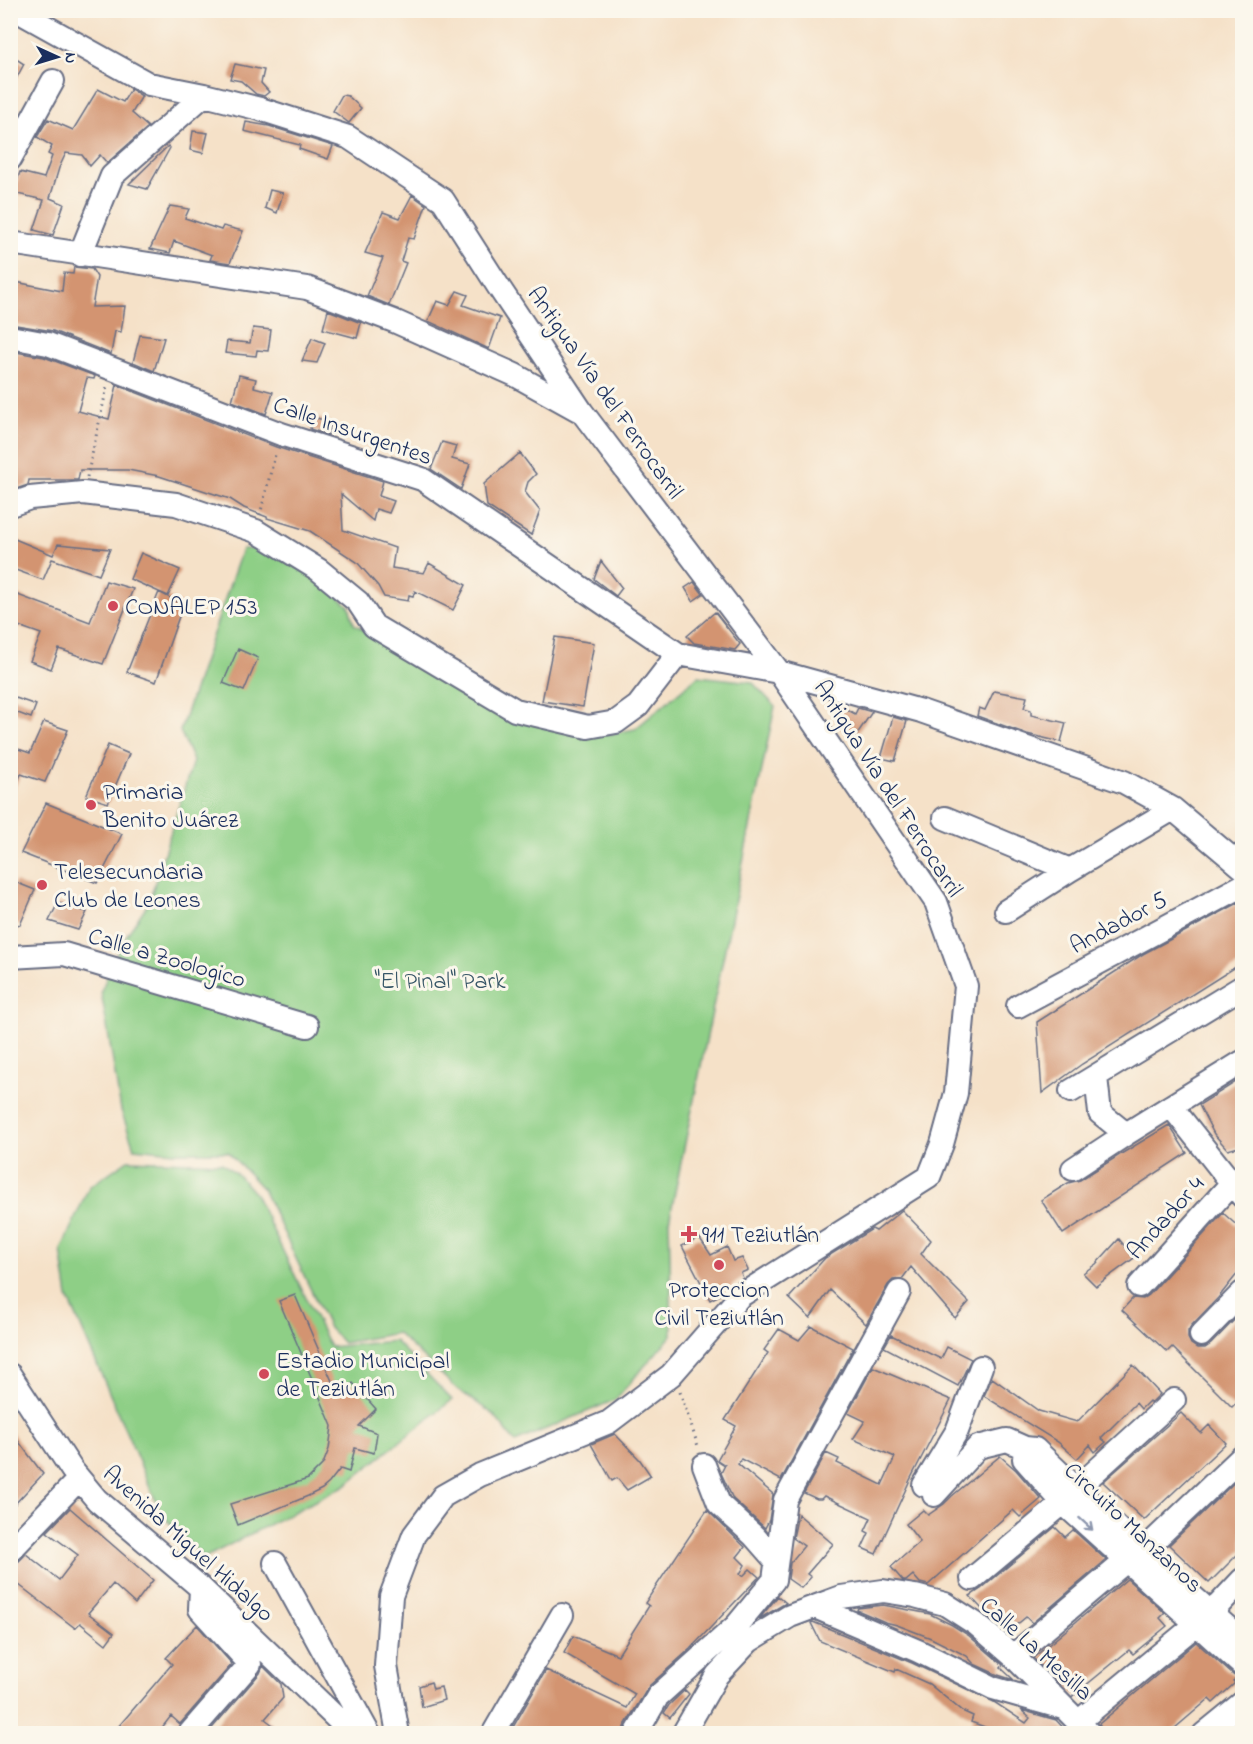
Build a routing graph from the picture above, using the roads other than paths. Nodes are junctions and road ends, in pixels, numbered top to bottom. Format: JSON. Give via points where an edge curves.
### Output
{"nodes":[{"id":1,"x":16,"y":10,"type":"edge"},
{"id":2,"x":53,"y":81,"type":"dead end"},
{"id":3,"x":204,"y":95,"type":"junction"},
{"id":4,"x":10,"y":159,"type":"edge"},
{"id":5,"x":10,"y":243,"type":"edge"},
{"id":6,"x":80,"y":255,"type":"junction"},
{"id":7,"x":10,"y":337,"type":"edge"},
{"id":8,"x":582,"y":412,"type":"junction"},
{"id":9,"x":10,"y":505,"type":"edge"},
{"id":10,"x":678,"y":654,"type":"junction"},
{"id":11,"x":779,"y":672,"type":"junction"},
{"id":12,"x":1173,"y":809,"type":"junction"},
{"id":13,"x":945,"y":818,"type":"dead end"},
{"id":14,"x":1242,"y":867,"type":"edge"},
{"id":15,"x":1070,"y":870,"type":"junction"},
{"id":16,"x":1242,"y":886,"type":"edge"},
{"id":17,"x":1006,"y":911,"type":"dead end"},
{"id":18,"x":10,"y":957,"type":"edge"},
{"id":19,"x":1242,"y":987,"type":"edge"},
{"id":20,"x":1018,"y":1006,"type":"dead end"},
{"id":21,"x":307,"y":1026,"type":"dead end"},
{"id":22,"x":1242,"y":1062,"type":"edge"},
{"id":23,"x":1096,"y":1077,"type":"junction"},
{"id":24,"x":1071,"y":1091,"type":"dead end"},
{"id":25,"x":1171,"y":1106,"type":"junction"},
{"id":26,"x":1126,"y":1134,"type":"junction"},
{"id":27,"x":1073,"y":1169,"type":"dead end"},
{"id":28,"x":1237,"y":1190,"type":"edge"},
{"id":29,"x":1139,"y":1286,"type":"dead end"},
{"id":30,"x":899,"y":1292,"type":"dead end"},
{"id":31,"x":1242,"y":1293,"type":"edge"},
{"id":32,"x":1201,"y":1335,"type":"dead end"},
{"id":33,"x":981,"y":1367,"type":"dead end"},
{"id":34,"x":10,"y":1375,"type":"edge"},
{"id":35,"x":1174,"y":1400,"type":"dead end"},
{"id":36,"x":957,"y":1431,"type":"junction"},
{"id":37,"x":978,"y":1447,"type":"junction"},
{"id":38,"x":1242,"y":1457,"type":"edge"},
{"id":39,"x":704,"y":1465,"type":"road end"},
{"id":40,"x":79,"y":1479,"type":"junction"},
{"id":41,"x":1070,"y":1496,"type":"junction"},
{"id":42,"x":10,"y":1551,"type":"edge"},
{"id":43,"x":1134,"y":1556,"type":"junction"},
{"id":44,"x":775,"y":1560,"type":"junction"},
{"id":45,"x":275,"y":1563,"type":"dead end"},
{"id":46,"x":972,"y":1578,"type":"dead end"},
{"id":47,"x":1242,"y":1580,"type":"edge"},
{"id":48,"x":201,"y":1588,"type":"junction"},
{"id":49,"x":815,"y":1607,"type":"junction"},
{"id":50,"x":562,"y":1615,"type":"dead end"},
{"id":51,"x":1205,"y":1618,"type":"junction"},
{"id":52,"x":743,"y":1633,"type":"junction"},
{"id":53,"x":1242,"y":1640,"type":"edge"},
{"id":54,"x":1013,"y":1656,"type":"junction"},
{"id":55,"x":1242,"y":1665,"type":"edge"},
{"id":56,"x":1242,"y":1703,"type":"edge"},
{"id":57,"x":1078,"y":1721,"type":"edge"},
{"id":58,"x":189,"y":1734,"type":"edge"},
{"id":59,"x":353,"y":1734,"type":"edge"},
{"id":60,"x":369,"y":1734,"type":"edge"},
{"id":61,"x":398,"y":1734,"type":"edge"},
{"id":62,"x":493,"y":1734,"type":"edge"},
{"id":63,"x":636,"y":1734,"type":"edge"},
{"id":64,"x":683,"y":1734,"type":"edge"},
{"id":65,"x":1204,"y":1734,"type":"edge"}],
"edges":[{"from":1,"to":3,"type":"street","name":"Antigua Vía del Ferrocarril","via":[[149,84]]},
{"from":2,"to":4,"type":"street"},
{"from":3,"to":6,"type":"street","via":[[112,176]]},
{"from":3,"to":8,"type":"street","name":"Antigua Vía del Ferrocarril","via":[[348,137],[443,200]]},
{"from":5,"to":6,"type":"street"},
{"from":6,"to":8,"type":"street","via":[[307,288],[394,321],[515,375]]},
{"from":7,"to":10,"type":"street","name":"Calle Insurgentes","via":[[48,344],[280,434],[422,480]]},
{"from":8,"to":11,"type":"street","name":"Antigua Vía del Ferrocarril"},
{"from":9,"to":10,"type":"street","via":[[30,498],[83,493],[176,504],[256,531],[319,570],[358,602],[374,626],[515,710],[588,727],[616,722],[639,706]]},
{"from":10,"to":11,"type":"street"},
{"from":11,"to":12,"type":"street","via":[[921,711],[1124,782]]},
{"from":11,"to":61,"type":"street","name":"Antigua Vía del Ferrocarril","via":[[936,902],[966,986],[956,1093],[942,1144],[929,1177],[740,1296],[671,1375],[609,1422],[480,1475],[443,1496],[414,1535],[391,1596],[387,1666]]},
{"from":12,"to":14,"type":"street"},
{"from":12,"to":15,"type":"street"},
{"from":13,"to":15,"type":"street"},
{"from":15,"to":17,"type":"street"},
{"from":16,"to":20,"type":"street","name":"Andador 5"},
{"from":18,"to":21,"type":"street","name":"Calle a Zoologico","via":[[64,954]]},
{"from":19,"to":23,"type":"street"},
{"from":22,"to":25,"type":"street"},
{"from":23,"to":24,"type":"street"},
{"from":23,"to":26,"type":"street","via":[[1100,1113]]},
{"from":25,"to":26,"type":"street"},
{"from":25,"to":28,"type":"street"},
{"from":26,"to":27,"type":"street"},
{"from":28,"to":29,"type":"street","name":"Andador 4"},
{"from":30,"to":44,"type":"street","via":[[785,1500]]},
{"from":31,"to":32,"type":"street"},
{"from":33,"to":36,"type":"street"},
{"from":34,"to":40,"type":"street","name":"Avenida Miguel Hidalgo"},
{"from":35,"to":41,"type":"street"},
{"from":36,"to":37,"type":"street"},
{"from":36,"to":37,"type":"street","via":[[929,1490]]},
{"from":37,"to":41,"type":"street","name":"Circuito Manzanos","via":[[1006,1440],[1035,1449]]},
{"from":38,"to":43,"type":"street"},
{"from":39,"to":44,"type":"street","via":[[719,1504]]},
{"from":40,"to":42,"type":"street"},
{"from":40,"to":48,"type":"street","name":"Avenida Miguel Hidalgo","via":[[97,1500]]},
{"from":41,"to":43,"type":"street","name":"Circuito Manzanos"},
{"from":41,"to":46,"type":"street"},
{"from":43,"to":51,"type":"street","name":"Circuito Manzanos"},
{"from":43,"to":54,"type":"street"},
{"from":44,"to":52,"type":"street","via":[[774,1580]]},
{"from":45,"to":60,"type":"street"},
{"from":47,"to":51,"type":"street"},
{"from":48,"to":58,"type":"street","via":[[200,1609],[250,1664]]},
{"from":48,"to":59,"type":"street","name":"Avenida Miguel Hidalgo"},
{"from":49,"to":52,"type":"street","name":"Calle La Mesilla"},
{"from":49,"to":54,"type":"street","name":"Calle La Mesilla","via":[[841,1597],[883,1591],[915,1596],[945,1604]]},
{"from":49,"to":57,"type":"street","via":[[993,1688]]},
{"from":50,"to":62,"type":"street"},
{"from":51,"to":53,"type":"street","name":"Circuito Manzanos"},
{"from":51,"to":55,"type":"street","name":"Circuito Manzanos"},
{"from":51,"to":57,"type":"street"},
{"from":52,"to":63,"type":"street","via":[[658,1696]]},
{"from":52,"to":64,"type":"street","name":"Calle La Mesilla"},
{"from":54,"to":57,"type":"street","name":"Calle La Mesilla"},
{"from":56,"to":65,"type":"street"}]}
